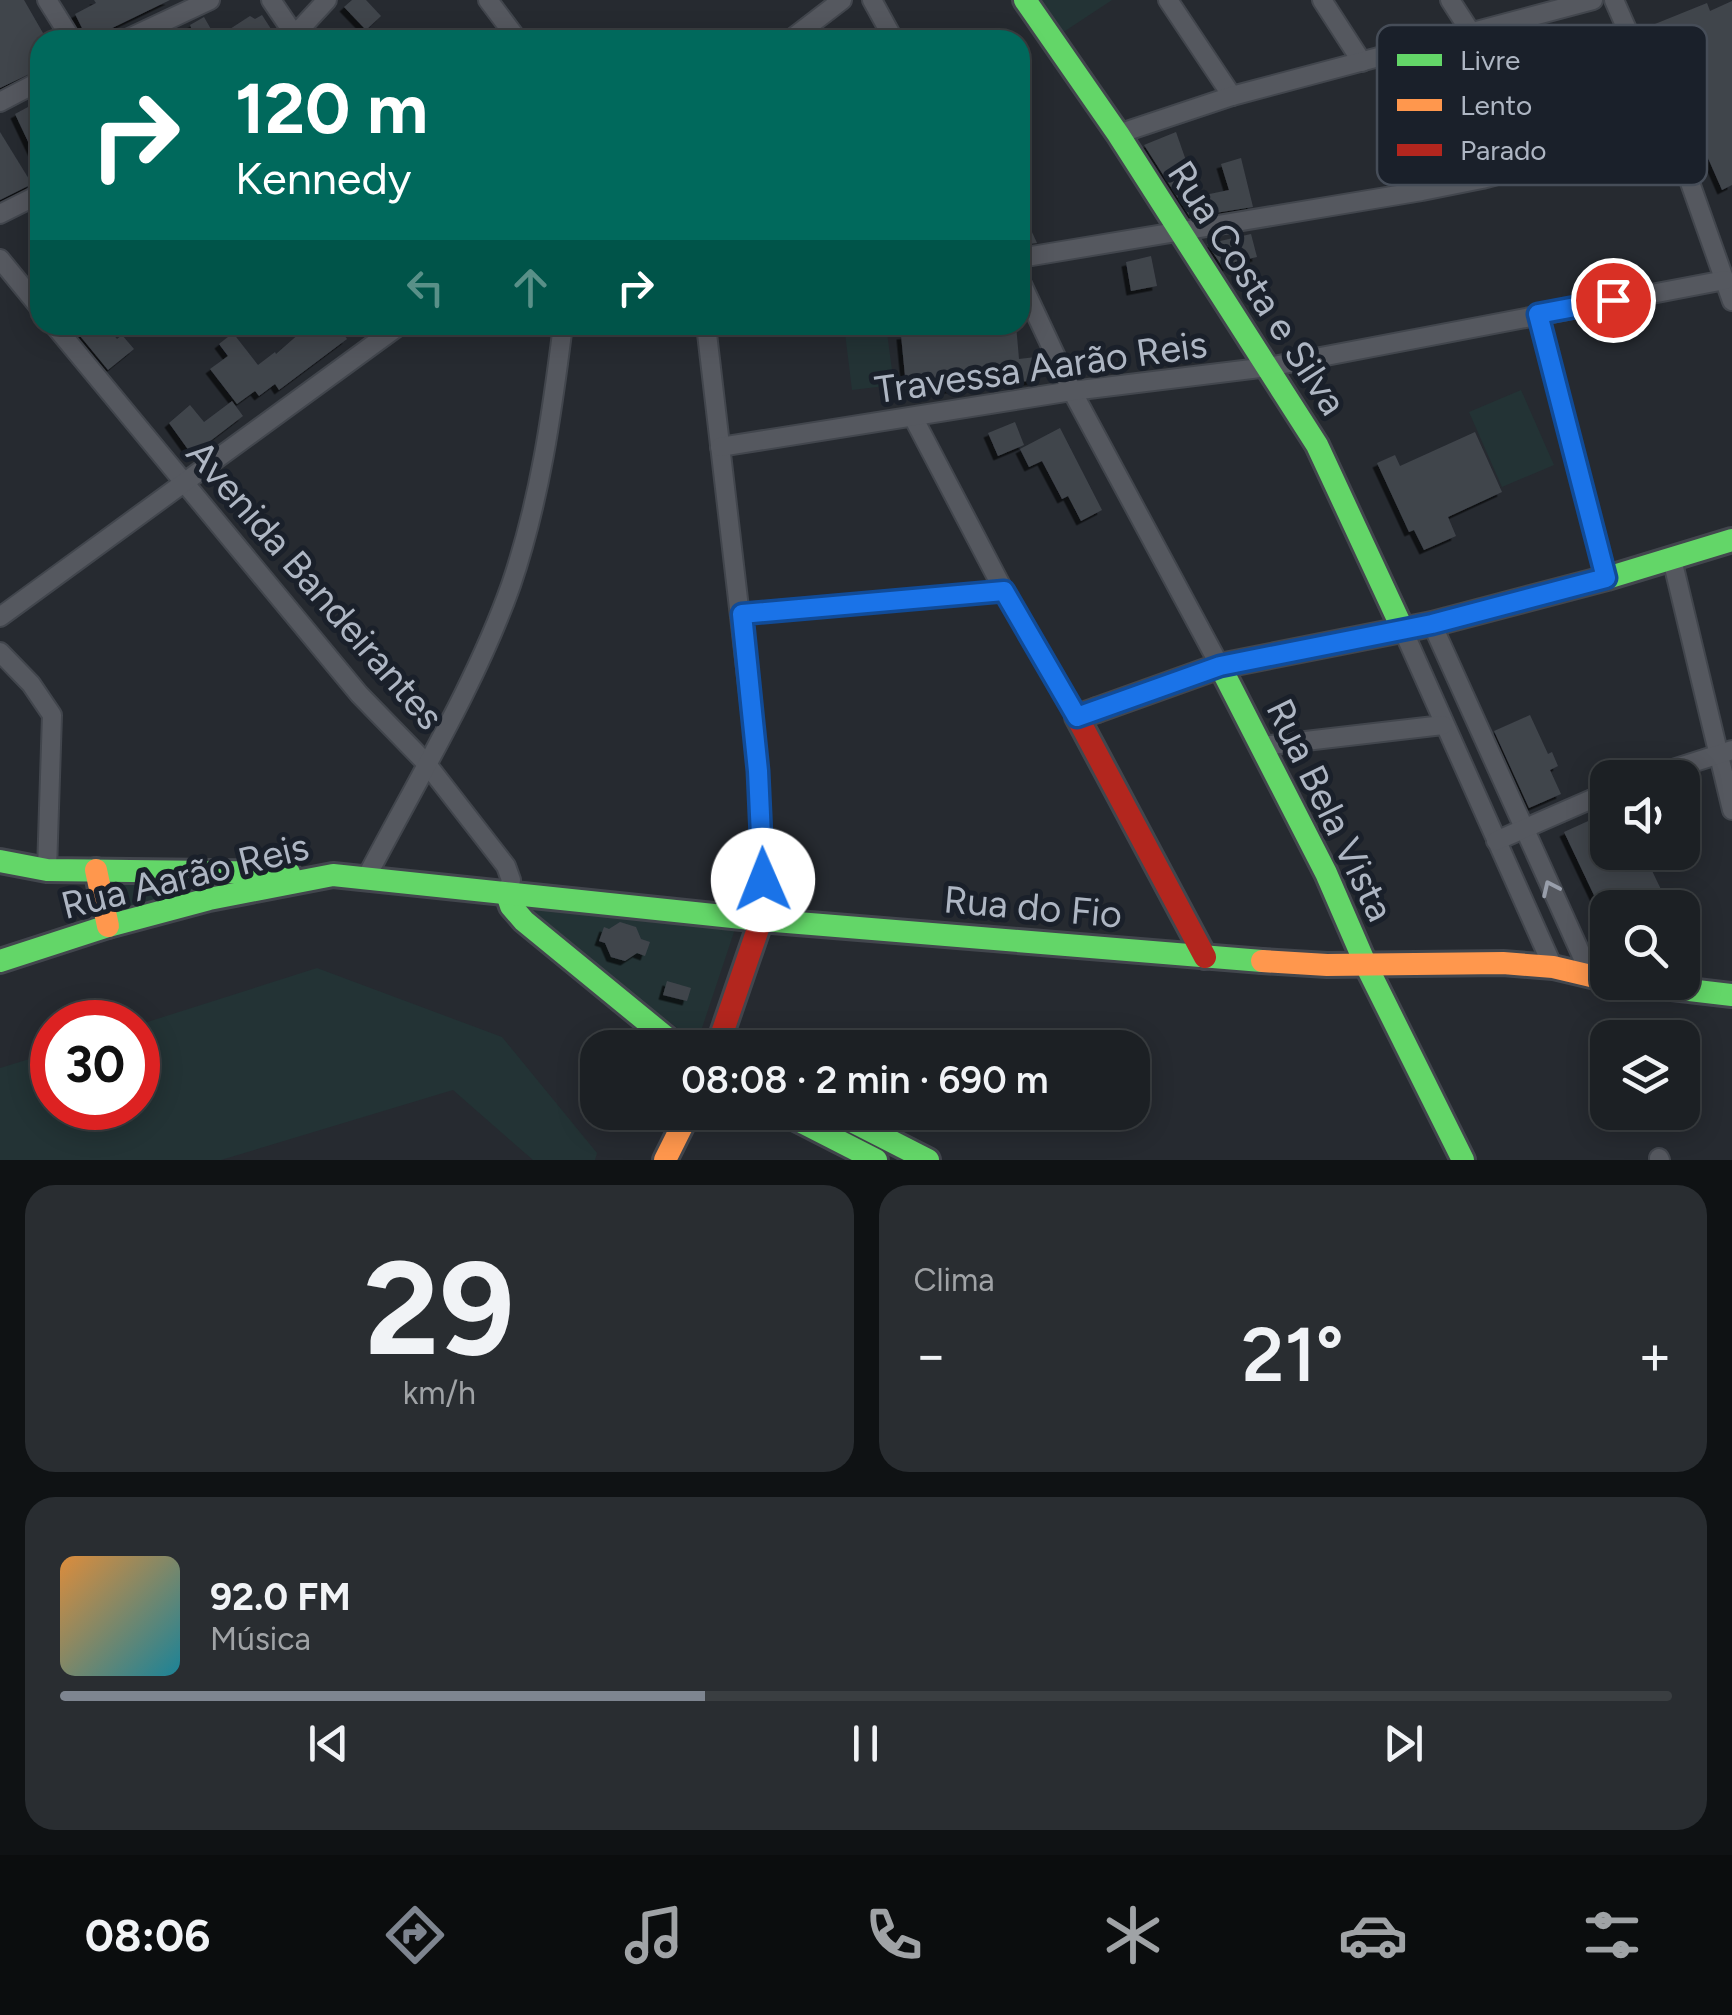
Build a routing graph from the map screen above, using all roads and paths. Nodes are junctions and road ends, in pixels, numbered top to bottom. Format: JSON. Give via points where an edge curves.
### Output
{"nodes":[{"id":1,"x":48,"y":0,"type":"edge"},
{"id":2,"x":210,"y":0,"type":"edge"},
{"id":3,"x":270,"y":0,"type":"edge"},
{"id":4,"x":327,"y":0,"type":"edge"},
{"id":5,"x":488,"y":0,"type":"edge"},
{"id":6,"x":842,"y":0,"type":"edge"},
{"id":7,"x":872,"y":0,"type":"edge"},
{"id":8,"x":1024,"y":0,"type":"edge"},
{"id":9,"x":1168,"y":0,"type":"edge"},
{"id":10,"x":1322,"y":0,"type":"edge"},
{"id":11,"x":1450,"y":0,"type":"edge"},
{"id":12,"x":1593,"y":0,"type":"edge"},
{"id":13,"x":1614,"y":0,"type":"edge"},
{"id":14,"x":1466,"y":25,"type":"edge"},
{"id":15,"x":1504,"y":25,"type":"edge"},
{"id":16,"x":1625,"y":25,"type":"edge"},
{"id":17,"x":66,"y":30,"type":"edge"},
{"id":18,"x":146,"y":30,"type":"edge"},
{"id":19,"x":289,"y":30,"type":"edge"},
{"id":20,"x":301,"y":30,"type":"edge"},
{"id":21,"x":510,"y":30,"type":"edge"},
{"id":22,"x":803,"y":30,"type":"edge"},
{"id":23,"x":888,"y":30,"type":"edge"},
{"id":24,"x":1377,"y":58,"type":"edge"},
{"id":25,"x":1362,"y":62,"type":"junction"},
{"id":26,"x":30,"y":86,"type":"edge"},
{"id":27,"x":1232,"y":96,"type":"junction"},
{"id":28,"x":0,"y":102,"type":"edge"},
{"id":29,"x":1118,"y":134,"type":"junction"},
{"id":30,"x":1448,"y":185,"type":"edge"},
{"id":31,"x":1691,"y":185,"type":"edge"},
{"id":32,"x":30,"y":199,"type":"edge"},
{"id":33,"x":0,"y":214,"type":"edge"},
{"id":34,"x":1179,"y":232,"type":"junction"},
{"id":35,"x":1030,"y":256,"type":"edge"},
{"id":36,"x":0,"y":259,"type":"edge"},
{"id":37,"x":1725,"y":280,"type":"junction"},
{"id":38,"x":30,"y":296,"type":"edge"},
{"id":39,"x":1030,"y":301,"type":"edge"},
{"id":40,"x":1732,"y":301,"type":"edge"},
{"id":41,"x":1538,"y":314,"type":"junction"},
{"id":42,"x":62,"y":335,"type":"edge"},
{"id":43,"x":386,"y":335,"type":"edge"},
{"id":44,"x":562,"y":335,"type":"edge"},
{"id":45,"x":707,"y":335,"type":"edge"},
{"id":46,"x":1268,"y":367,"type":"junction"},
{"id":47,"x":1072,"y":391,"type":"junction"},
{"id":48,"x":914,"y":419,"type":"junction"},
{"id":49,"x":720,"y":447,"type":"junction"},
{"id":50,"x":182,"y":481,"type":"junction"},
{"id":51,"x":1732,"y":540,"type":"edge"},
{"id":52,"x":1672,"y":559,"type":"junction"},
{"id":53,"x":1606,"y":578,"type":"junction"},
{"id":54,"x":1004,"y":591,"type":"junction"},
{"id":55,"x":742,"y":614,"type":"junction"},
{"id":56,"x":0,"y":616,"type":"edge"},
{"id":57,"x":1432,"y":624,"type":"junction"},
{"id":58,"x":1403,"y":630,"type":"junction"},
{"id":59,"x":0,"y":652,"type":"edge"},
{"id":60,"x":1220,"y":666,"type":"junction"},
{"id":61,"x":1077,"y":717,"type":"junction"},
{"id":62,"x":1443,"y":724,"type":"junction"},
{"id":63,"x":1262,"y":746,"type":"junction"},
{"id":64,"x":1725,"y":752,"type":"edge"},
{"id":65,"x":1491,"y":760,"type":"junction"},
{"id":66,"x":1700,"y":760,"type":"edge"},
{"id":67,"x":426,"y":763,"type":"junction"},
{"id":68,"x":1465,"y":772,"type":"junction"},
{"id":69,"x":1590,"y":800,"type":"edge"},
{"id":70,"x":1732,"y":810,"type":"edge"},
{"id":71,"x":1523,"y":829,"type":"junction"},
{"id":72,"x":1496,"y":841,"type":"junction"},
{"id":73,"x":0,"y":861,"type":"edge"},
{"id":74,"x":48,"y":870,"type":"junction"},
{"id":75,"x":96,"y":870,"type":"junction"},
{"id":76,"x":333,"y":875,"type":"junction"},
{"id":77,"x":366,"y":878,"type":"junction"},
{"id":78,"x":0,"y":879,"type":"edge"},
{"id":79,"x":507,"y":894,"type":"junction"},
{"id":80,"x":760,"y":920,"type":"junction"},
{"id":81,"x":108,"y":926,"type":"junction"},
{"id":82,"x":1205,"y":957,"type":"junction"},
{"id":83,"x":1590,"y":960,"type":"edge"},
{"id":84,"x":0,"y":961,"type":"edge"},
{"id":85,"x":1365,"y":963,"type":"junction"},
{"id":86,"x":1553,"y":967,"type":"junction"},
{"id":87,"x":1590,"y":976,"type":"edge"},
{"id":88,"x":1700,"y":991,"type":"edge"},
{"id":89,"x":1732,"y":995,"type":"edge"},
{"id":90,"x":657,"y":1030,"type":"edge"},
{"id":91,"x":723,"y":1030,"type":"edge"},
{"id":92,"x":680,"y":1130,"type":"edge"},
{"id":93,"x":817,"y":1130,"type":"edge"},
{"id":94,"x":869,"y":1130,"type":"edge"},
{"id":95,"x":665,"y":1160,"type":"edge"},
{"id":96,"x":876,"y":1160,"type":"edge"},
{"id":97,"x":928,"y":1160,"type":"edge"},
{"id":98,"x":1463,"y":1160,"type":"edge"}],
"edges":[{"from":1,"to":17,"type":"street"},
{"from":2,"to":18,"type":"street"},
{"from":3,"to":19,"type":"street"},
{"from":4,"to":20,"type":"street"},
{"from":5,"to":21,"type":"street"},
{"from":6,"to":22,"type":"street"},
{"from":7,"to":23,"type":"street"},
{"from":8,"to":29,"type":"street","name":"Rua Costa e Silva"},
{"from":9,"to":27,"type":"street"},
{"from":10,"to":25,"type":"street"},
{"from":11,"to":14,"type":"street"},
{"from":12,"to":15,"type":"street"},
{"from":13,"to":16,"type":"street"},
{"from":24,"to":25,"type":"street"},
{"from":25,"to":27,"type":"street"},
{"from":26,"to":28,"type":"street"},
{"from":27,"to":29,"type":"street"},
{"from":29,"to":34,"type":"street","name":"Rua Costa e Silva"},
{"from":30,"to":34,"type":"street"},
{"from":31,"to":37,"type":"street"},
{"from":32,"to":33,"type":"street"},
{"from":34,"to":35,"type":"street"},
{"from":34,"to":46,"type":"street","name":"Rua Costa e Silva"},
{"from":36,"to":38,"type":"street"},
{"from":37,"to":40,"type":"street"},
{"from":37,"to":41,"type":"street","name":"Travessa Aarão Reis"},
{"from":39,"to":47,"type":"street","name":"Rua Bela Vista"},
{"from":41,"to":46,"type":"street","name":"Travessa Aarão Reis"},
{"from":41,"to":53,"type":"street"},
{"from":42,"to":50,"type":"street","name":"Avenida Bandeirantes"},
{"from":43,"to":50,"type":"street"},
{"from":44,"to":67,"type":"street","via":[[545,456],[511,584]]},
{"from":45,"to":49,"type":"street"},
{"from":46,"to":47,"type":"street","name":"Travessa Aarão Reis"},
{"from":46,"to":58,"type":"street","name":"Rua Costa e Silva","via":[[1333,475]]},
{"from":47,"to":48,"type":"street","name":"Travessa Aarão Reis"},
{"from":47,"to":60,"type":"street","name":"Rua Bela Vista"},
{"from":48,"to":49,"type":"street","name":"Travessa Aarão Reis"},
{"from":48,"to":54,"type":"street"},
{"from":49,"to":55,"type":"street"},
{"from":50,"to":56,"type":"street"},
{"from":50,"to":67,"type":"street","name":"Avenida Bandeirantes","via":[[359,694]]},
{"from":51,"to":52,"type":"street"},
{"from":52,"to":53,"type":"street"},
{"from":52,"to":64,"type":"street"},
{"from":53,"to":57,"type":"street"},
{"from":54,"to":55,"type":"street"},
{"from":54,"to":61,"type":"street"},
{"from":55,"to":80,"type":"street","via":[[759,789]]},
{"from":57,"to":58,"type":"street"},
{"from":57,"to":65,"type":"street"},
{"from":58,"to":60,"type":"street"},
{"from":58,"to":62,"type":"street"},
{"from":59,"to":74,"type":"street","via":[[52,714]]},
{"from":60,"to":61,"type":"street"},
{"from":60,"to":63,"type":"street","name":"Rua Bela Vista"},
{"from":61,"to":82,"type":"street"},
{"from":62,"to":63,"type":"street"},
{"from":62,"to":68,"type":"street"},
{"from":63,"to":85,"type":"street","name":"Rua Bela Vista"},
{"from":64,"to":66,"type":"street"},
{"from":64,"to":70,"type":"street"},
{"from":65,"to":68,"type":"street"},
{"from":65,"to":71,"type":"street"},
{"from":67,"to":77,"type":"street"},
{"from":67,"to":79,"type":"street","name":"Avenida Bandeirantes","via":[[506,866]]},
{"from":68,"to":72,"type":"street"},
{"from":69,"to":71,"type":"street"},
{"from":71,"to":72,"type":"street"},
{"from":83,"to":71,"type":"street","one_way":true},
{"from":72,"to":86,"type":"street"},
{"from":73,"to":74,"type":"street"},
{"from":74,"to":75,"type":"street"},
{"from":74,"to":78,"type":"street"},
{"from":75,"to":76,"type":"street"},
{"from":75,"to":81,"type":"street"},
{"from":76,"to":77,"type":"street","name":"Rua Aarão Reis"},
{"from":76,"to":81,"type":"street","name":"Rua Aarão Reis"},
{"from":77,"to":79,"type":"street","name":"Rua Aarão Reis"},
{"from":79,"to":80,"type":"street","name":"Rua do Fio"},
{"from":79,"to":90,"type":"street","via":[[524,921]]},
{"from":80,"to":82,"type":"street","name":"Rua do Fio"},
{"from":80,"to":91,"type":"street"},
{"from":81,"to":84,"type":"street","name":"Rua Aarão Reis"},
{"from":82,"to":85,"type":"street","name":"Rua do Fio"},
{"from":85,"to":86,"type":"street","name":"Rua do Fio"},
{"from":85,"to":98,"type":"street","name":"Rua Bela Vista"},
{"from":86,"to":87,"type":"street","name":"Rua do Fio"},
{"from":88,"to":89,"type":"street"},
{"from":92,"to":95,"type":"street"},
{"from":93,"to":96,"type":"street"},
{"from":94,"to":97,"type":"street"}]}
